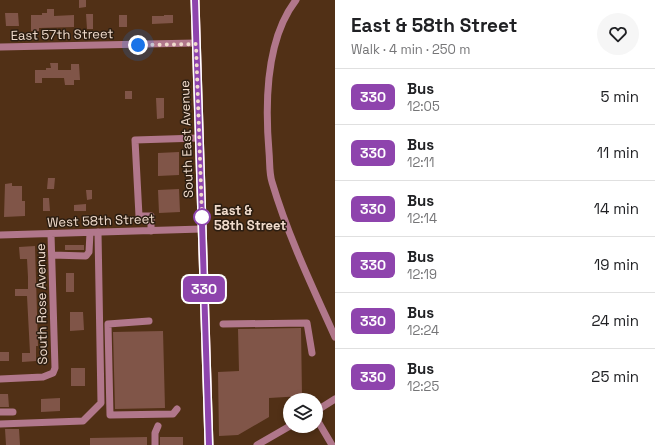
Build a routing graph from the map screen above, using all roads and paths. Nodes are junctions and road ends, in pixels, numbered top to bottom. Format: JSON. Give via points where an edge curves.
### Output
{"nodes":[{"id":1,"x":195,"y":0,"type":"edge"},
{"id":2,"x":296,"y":0,"type":"edge"},
{"id":3,"x":196,"y":44,"type":"junction"},
{"id":4,"x":0,"y":47,"type":"edge"},
{"id":5,"x":199,"y":138,"type":"junction"},
{"id":6,"x":139,"y":216,"type":"junction"},
{"id":7,"x":202,"y":229,"type":"junction"},
{"id":8,"x":138,"y":231,"type":"junction"},
{"id":9,"x":151,"y":231,"type":"junction"},
{"id":10,"x":98,"y":232,"type":"junction"},
{"id":11,"x":90,"y":233,"type":"junction"},
{"id":12,"x":51,"y":234,"type":"junction"},
{"id":13,"x":0,"y":235,"type":"edge"},
{"id":14,"x":52,"y":255,"type":"junction"},
{"id":15,"x":149,"y":321,"type":"dead end"},
{"id":16,"x":223,"y":324,"type":"dead end"},
{"id":17,"x":335,"y":337,"type":"edge"},
{"id":18,"x":312,"y":353,"type":"dead end"},
{"id":19,"x":0,"y":378,"type":"edge"},
{"id":20,"x":335,"y":399,"type":"edge"},
{"id":21,"x":323,"y":406,"type":"edge"},
{"id":22,"x":177,"y":409,"type":"dead end"},
{"id":23,"x":0,"y":412,"type":"edge"},
{"id":24,"x":13,"y":412,"type":"dead end"},
{"id":25,"x":0,"y":424,"type":"edge"},
{"id":26,"x":158,"y":426,"type":"dead end"},
{"id":27,"x":283,"y":430,"type":"edge"},
{"id":28,"x":323,"y":430,"type":"edge"},
{"id":29,"x":155,"y":445,"type":"edge"},
{"id":30,"x":208,"y":445,"type":"edge"},
{"id":31,"x":257,"y":445,"type":"edge"},
{"id":32,"x":332,"y":445,"type":"edge"}],
"edges":[{"from":1,"to":3,"type":"main road","name":"South East Avenue"},
{"from":2,"to":17,"type":"street","via":[[287,11],[275,39],[270,70],[267,127],[271,181],[296,250]]},
{"from":3,"to":4,"type":"street","name":"East 57th Street"},
{"from":3,"to":5,"type":"main road","name":"South East Avenue"},
{"from":5,"to":6,"type":"street","via":[[136,140]]},
{"from":5,"to":7,"type":"main road","name":"South East Avenue"},
{"from":6,"to":8,"type":"street"},
{"from":6,"to":9,"type":"street","via":[[151,216]]},
{"from":7,"to":9,"type":"street","name":"West 58th Street"},
{"from":7,"to":30,"type":"main road","name":"South East Avenue"},
{"from":8,"to":9,"type":"street","name":"West 58th Street"},
{"from":8,"to":10,"type":"street","name":"West 58th Street"},
{"from":10,"to":11,"type":"street","name":"West 58th Street"},
{"from":10,"to":25,"type":"street","via":[[102,403],[83,422]]},
{"from":11,"to":12,"type":"street","name":"West 58th Street"},
{"from":11,"to":14,"type":"street","via":[[89,252],[86,256]]},
{"from":12,"to":13,"type":"street","name":"West 58th Street"},
{"from":12,"to":14,"type":"street","name":"South Rose Avenue"},
{"from":14,"to":19,"type":"street","name":"South Rose Avenue","via":[[55,363],[53,373],[43,377]]},
{"from":15,"to":22,"type":"street","via":[[108,324],[110,414],[173,414]]},
{"from":16,"to":18,"type":"street","via":[[307,323]]},
{"from":20,"to":21,"type":"street"},
{"from":23,"to":24,"type":"street"},
{"from":26,"to":29,"type":"street"},
{"from":27,"to":31,"type":"street"},
{"from":28,"to":32,"type":"street"}]}
